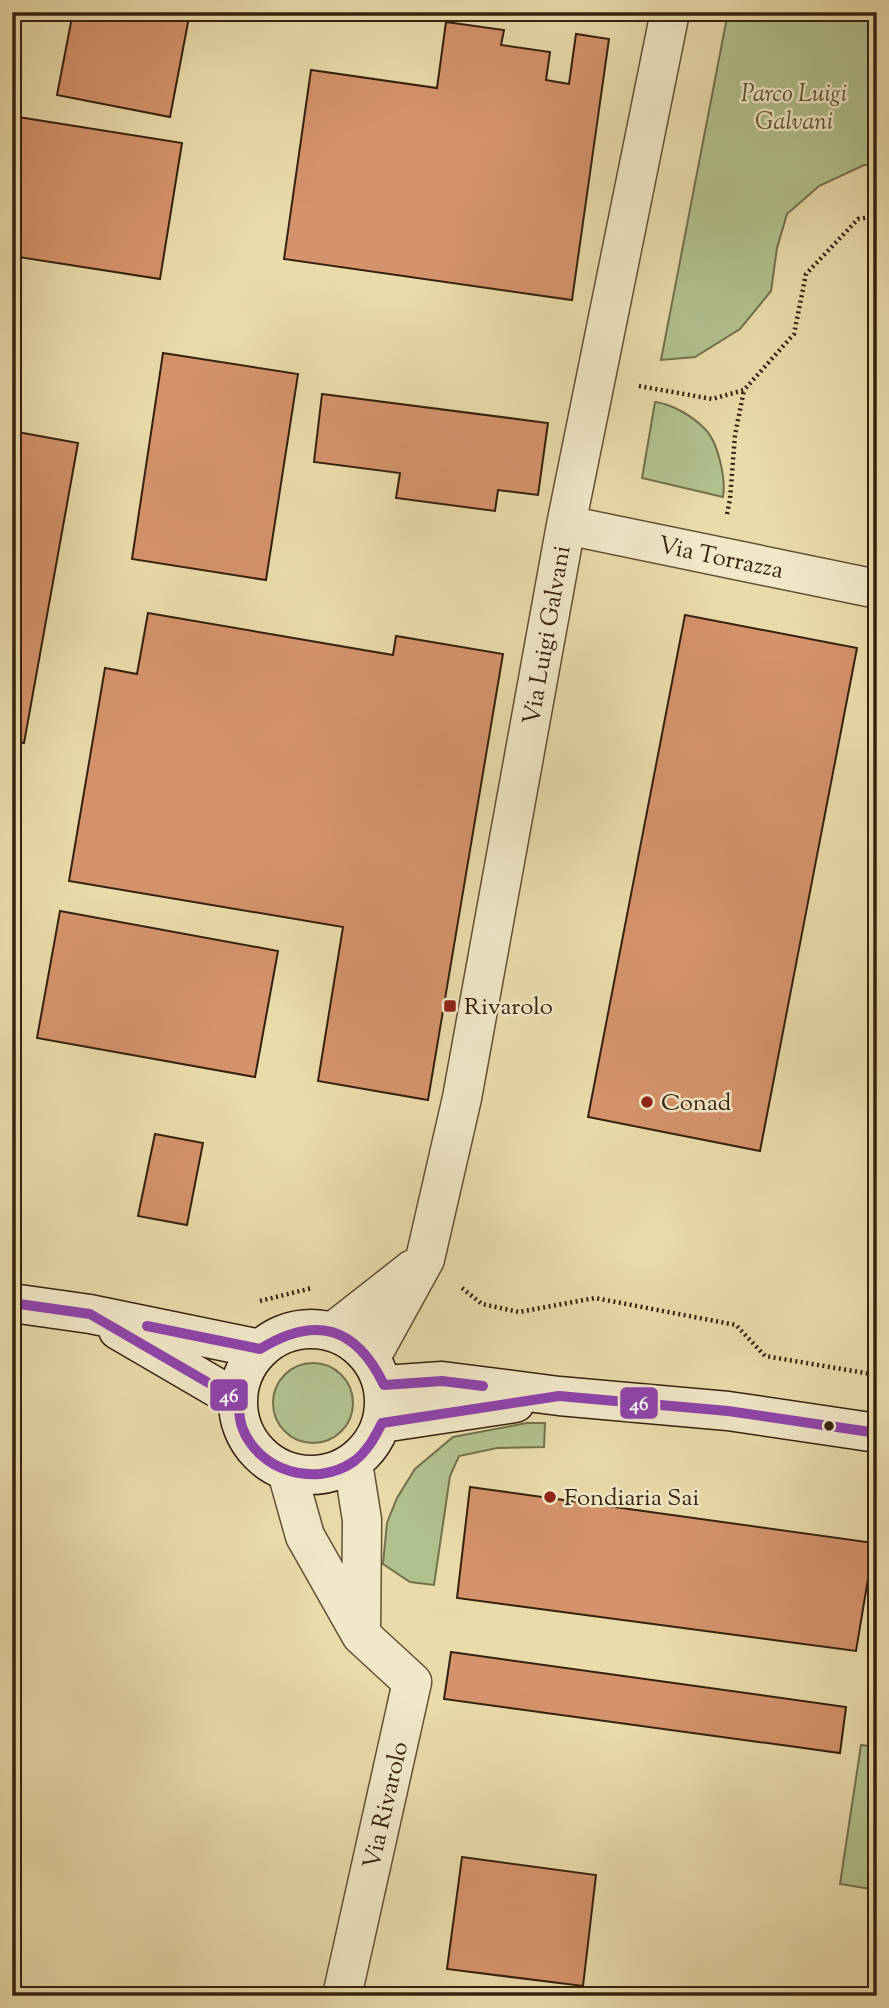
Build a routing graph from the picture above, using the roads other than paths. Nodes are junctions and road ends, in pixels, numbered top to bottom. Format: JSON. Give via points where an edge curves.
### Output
{"nodes":[{"id":1,"x":670,"y":12,"type":"edge"},
{"id":2,"x":566,"y":525,"type":"junction"},
{"id":3,"x":877,"y":589,"type":"edge"},
{"id":4,"x":425,"y":1259,"type":"junction"},
{"id":5,"x":12,"y":1303,"type":"edge"},
{"id":6,"x":90,"y":1314,"type":"junction"},
{"id":7,"x":334,"y":1331,"type":"junction"},
{"id":8,"x":260,"y":1349,"type":"junction"},
{"id":9,"x":377,"y":1371,"type":"junction"},
{"id":10,"x":559,"y":1396,"type":"junction"},
{"id":11,"x":238,"y":1399,"type":"junction"},
{"id":12,"x":382,"y":1423,"type":"junction"},
{"id":13,"x":877,"y":1433,"type":"edge"},
{"id":14,"x":353,"y":1463,"type":"junction"},
{"id":15,"x":287,"y":1472,"type":"junction"},
{"id":16,"x":361,"y":1635,"type":"junction"},
{"id":17,"x":342,"y":1996,"type":"edge"}],
"edges":[{"from":1,"to":2,"type":"street","name":"Via Luigi Galvani"},
{"from":2,"to":3,"type":"street","name":"Via Torrazza"},
{"from":2,"to":4,"type":"street","name":"Via Luigi Galvani","via":[[462,1098]]},
{"from":4,"to":7,"type":"street"},
{"from":4,"to":9,"type":"street","name":"Via Luigi Galvani"},
{"from":5,"to":6,"type":"street"},
{"from":6,"to":8,"type":"street"},
{"from":6,"to":11,"type":"street"},
{"from":7,"to":8,"type":"street","via":[[295,1330]]},
{"from":7,"to":9,"type":"street","via":[[354,1341]]},
{"from":8,"to":11,"type":"street","via":[[244,1372]]},
{"from":9,"to":10,"type":"street"},
{"from":9,"to":12,"type":"street","via":[[385,1405]]},
{"from":10,"to":12,"type":"street"},
{"from":10,"to":13,"type":"street","via":[[728,1411]]},
{"from":11,"to":15,"type":"street","via":[[243,1430],[251,1443]]},
{"from":12,"to":14,"type":"street","via":[[371,1445]]},
{"from":14,"to":15,"type":"street","via":[[321,1475]]},
{"from":14,"to":16,"type":"street","via":[[362,1520]]},
{"from":15,"to":16,"type":"street","name":"Via Rivarolo","via":[[305,1536]]},
{"from":16,"to":17,"type":"street","name":"Via Rivarolo","via":[[412,1682]]}]}
